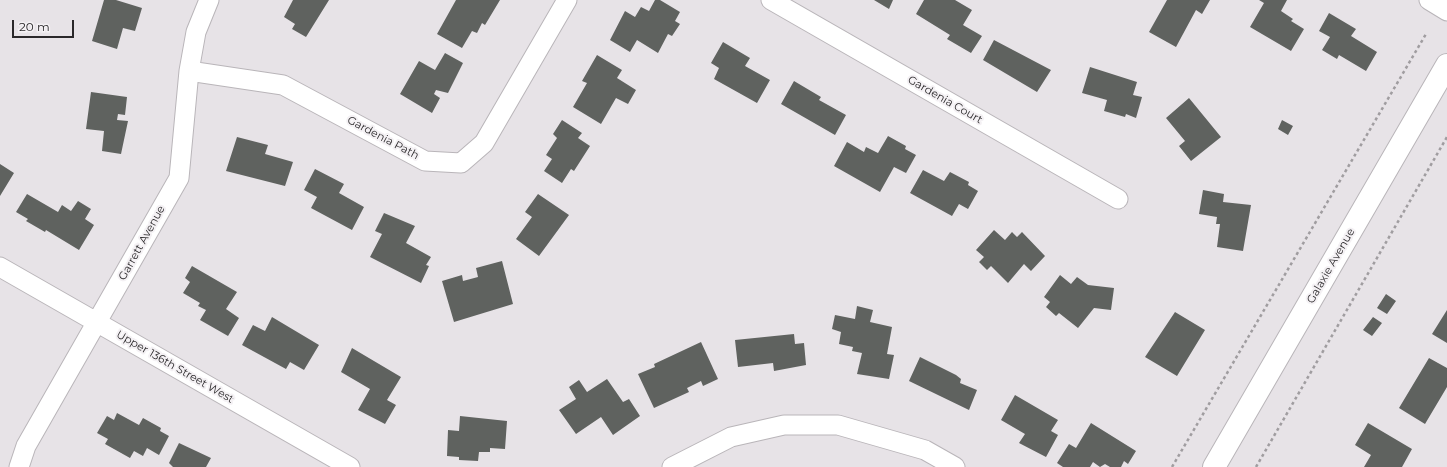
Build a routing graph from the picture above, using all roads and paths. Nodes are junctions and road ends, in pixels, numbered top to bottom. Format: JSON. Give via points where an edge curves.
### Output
{"nodes":[{"id":1,"x":208,"y":0,"type":"edge"},
{"id":2,"x":567,"y":0,"type":"edge"},
{"id":3,"x":771,"y":0,"type":"edge"},
{"id":4,"x":1429,"y":0,"type":"edge"},
{"id":5,"x":1447,"y":10,"type":"edge"},
{"id":6,"x":1426,"y":34,"type":"dead end"},
{"id":7,"x":1447,"y":65,"type":"edge"},
{"id":8,"x":189,"y":71,"type":"junction"},
{"id":9,"x":1447,"y":137,"type":"edge"},
{"id":10,"x":1118,"y":199,"type":"dead end"},
{"id":11,"x":0,"y":267,"type":"edge"},
{"id":12,"x":98,"y":322,"type":"junction"},
{"id":13,"x":19,"y":467,"type":"edge"},
{"id":14,"x":350,"y":467,"type":"edge"},
{"id":15,"x":672,"y":467,"type":"edge"},
{"id":16,"x":955,"y":467,"type":"edge"},
{"id":17,"x":1172,"y":467,"type":"edge"},
{"id":18,"x":1214,"y":467,"type":"edge"},
{"id":19,"x":1256,"y":467,"type":"edge"}],
"edges":[{"from":1,"to":8,"type":"street","name":"Garrett Avenue","via":[[196,32]]},
{"from":2,"to":8,"type":"street","name":"Gardenia Path","via":[[484,143],[461,163],[426,161],[283,85]]},
{"from":3,"to":10,"type":"street","name":"Gardenia Court"},
{"from":4,"to":5,"type":"street"},
{"from":6,"to":17,"type":"path"},
{"from":7,"to":18,"type":"street","name":"Galaxie Avenue"},
{"from":8,"to":12,"type":"street","name":"Garrett Avenue","via":[[179,178]]},
{"from":9,"to":19,"type":"path"},
{"from":11,"to":12,"type":"street","name":"Upper 136th Street West"},
{"from":12,"to":13,"type":"street","name":"Garrett Avenue","via":[[26,446]]},
{"from":12,"to":14,"type":"street","name":"Upper 136th Street West"},
{"from":15,"to":16,"type":"street","via":[[731,437],[784,425],[838,425],[925,450]]}]}
